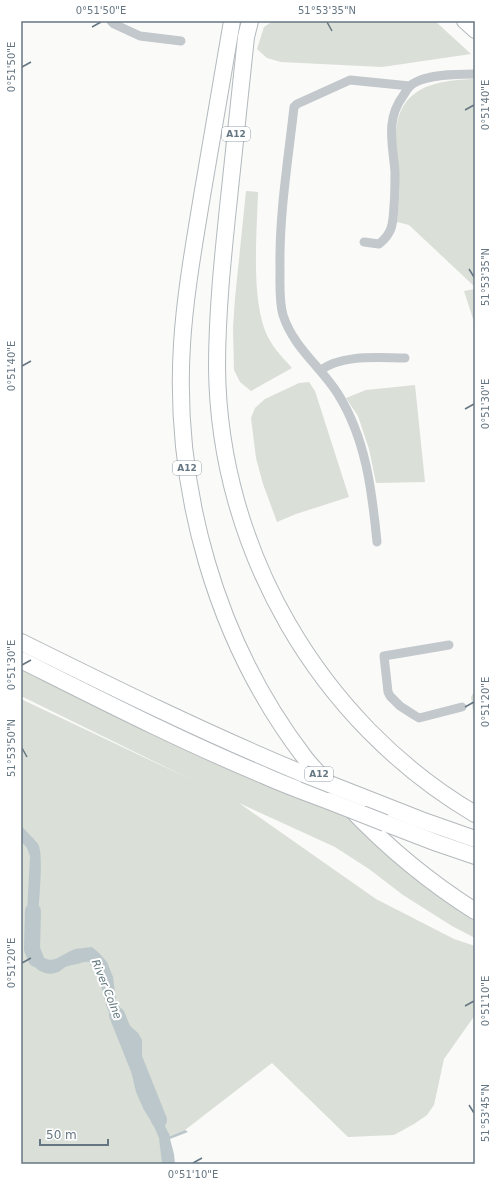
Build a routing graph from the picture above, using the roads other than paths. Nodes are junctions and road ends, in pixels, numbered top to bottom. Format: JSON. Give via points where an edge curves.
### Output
{"nodes":[{"id":1,"x":111,"y":21,"type":"edge"},
{"id":2,"x":232,"y":21,"type":"edge"},
{"id":3,"x":250,"y":21,"type":"edge"},
{"id":4,"x":464,"y":21,"type":"edge"},
{"id":5,"x":475,"y":31,"type":"edge"},
{"id":6,"x":181,"y":41,"type":"dead end"},
{"id":7,"x":475,"y":74,"type":"edge"},
{"id":8,"x":410,"y":86,"type":"junction"},
{"id":9,"x":364,"y":242,"type":"dead end"},
{"id":10,"x":405,"y":358,"type":"dead end"},
{"id":11,"x":321,"y":370,"type":"junction"},
{"id":12,"x":377,"y":542,"type":"dead end"},
{"id":13,"x":21,"y":642,"type":"edge"},
{"id":14,"x":449,"y":645,"type":"dead end"},
{"id":15,"x":21,"y":660,"type":"edge"},
{"id":16,"x":462,"y":707,"type":"dead end"},
{"id":17,"x":475,"y":814,"type":"edge"},
{"id":18,"x":475,"y":839,"type":"edge"},
{"id":19,"x":475,"y":856,"type":"edge"},
{"id":20,"x":475,"y":911,"type":"edge"}],
"edges":[{"from":1,"to":6,"type":"street","via":[[140,36]]},
{"from":2,"to":20,"type":"highway","number":"A12","via":[[197,226],[182,344],[181,417],[184,446],[192,501],[205,557],[220,602],[249,668],[272,709],[305,758],[383,842],[435,884]]},
{"from":3,"to":17,"type":"highway","number":"A12","via":[[234,144],[218,336],[222,427],[235,497],[267,585],[303,650],[323,678],[380,742],[435,788]]},
{"from":4,"to":5,"type":"main road"},
{"from":7,"to":8,"type":"street","via":[[460,73],[435,77]]},
{"from":8,"to":9,"type":"street","via":[[393,113],[393,224],[390,233],[379,244]]},
{"from":8,"to":11,"type":"street","via":[[350,80],[294,107],[280,228],[280,295],[288,329]]},
{"from":10,"to":11,"type":"street","via":[[349,359],[333,363]]},
{"from":11,"to":12,"type":"street","via":[[347,410],[359,438],[372,497]]},
{"from":13,"to":18,"type":"highway","number":"A12","bridge":true,"via":[[240,747],[428,823]]},
{"from":14,"to":16,"type":"street","via":[[384,656],[388,692],[393,700],[419,718]]},
{"from":15,"to":19,"type":"highway","number":"A12","bridge":true,"via":[[125,712],[264,776]]}]}
